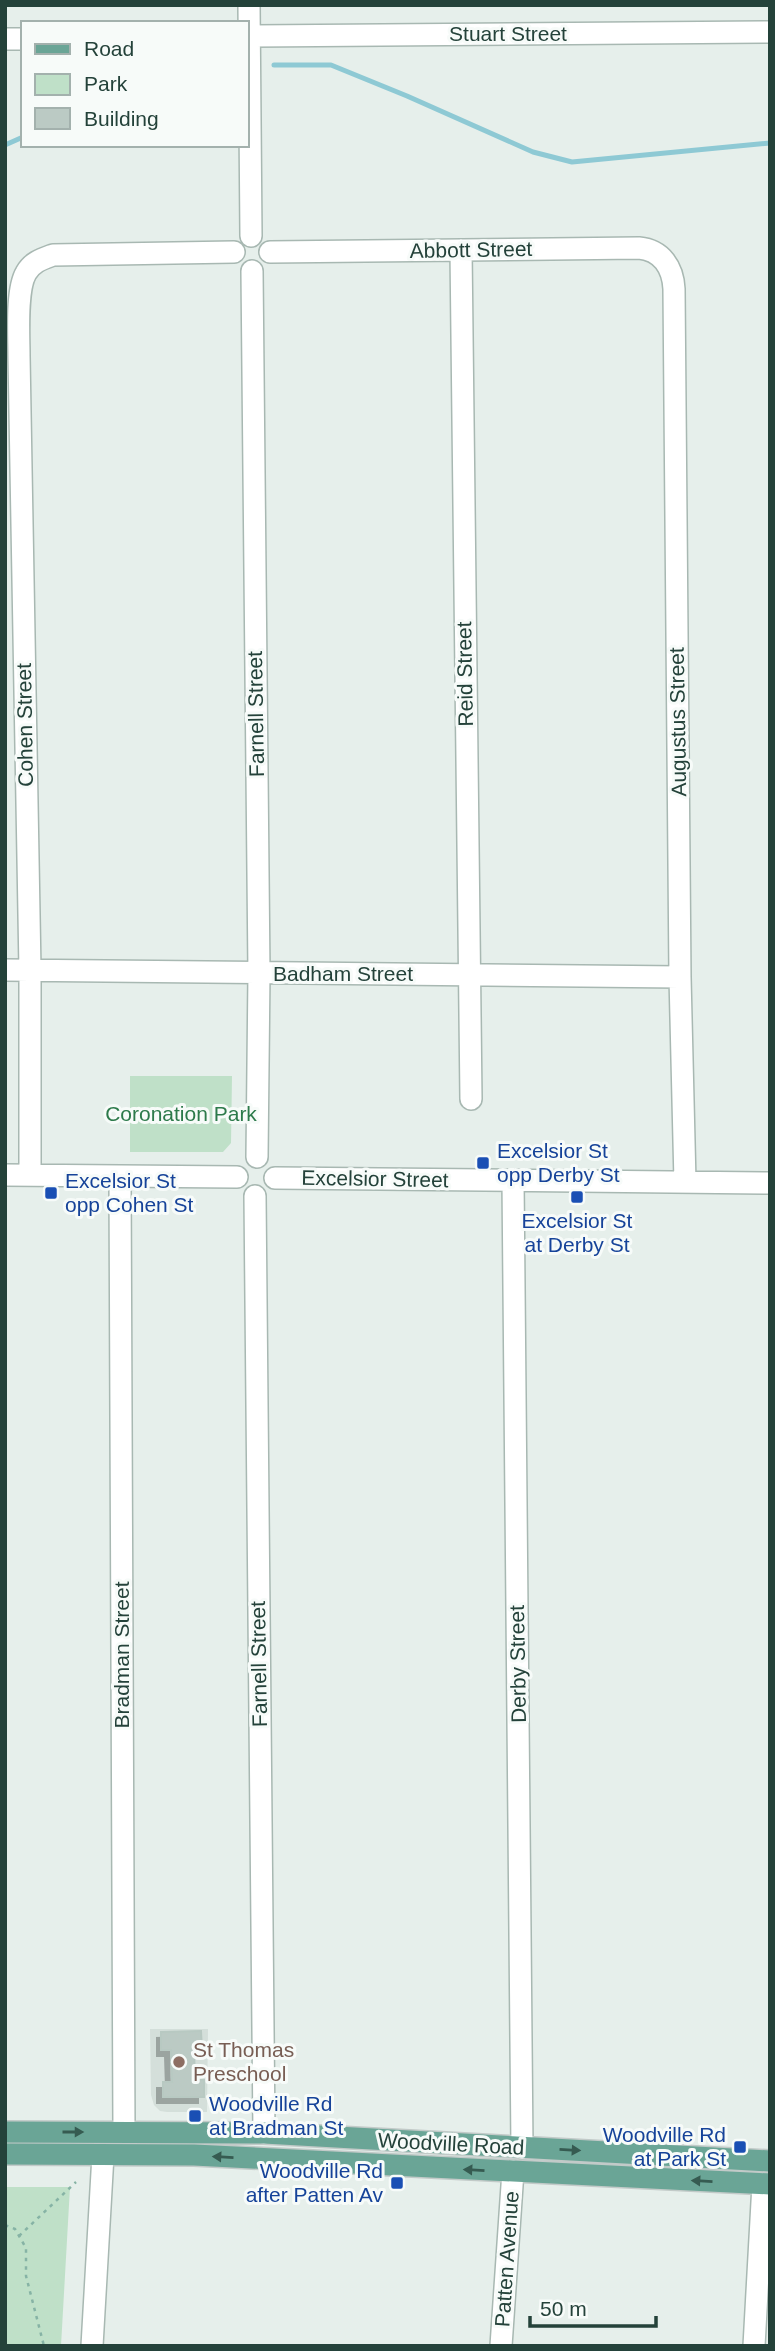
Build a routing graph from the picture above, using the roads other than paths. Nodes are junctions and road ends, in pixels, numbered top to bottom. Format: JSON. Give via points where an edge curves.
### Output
{"nodes":[{"id":1,"x":249,"y":5,"type":"edge"},
{"id":2,"x":770,"y":32,"type":"edge"},
{"id":3,"x":248,"y":36,"type":"edge"},
{"id":4,"x":251,"y":236,"type":"junction"},
{"id":5,"x":461,"y":250,"type":"junction"},
{"id":6,"x":234,"y":252,"type":"junction"},
{"id":7,"x":270,"y":252,"type":"junction"},
{"id":8,"x":667,"y":264,"type":"joint"},
{"id":9,"x":251,"y":271,"type":"junction"},
{"id":10,"x":12,"y":356,"type":"edge"},
{"id":11,"x":14,"y":567,"type":"edge"},
{"id":12,"x":15,"y":767,"type":"edge"},
{"id":13,"x":5,"y":970,"type":"edge"},
{"id":14,"x":30,"y":970,"type":"junction"},
{"id":15,"x":259,"y":973,"type":"junction"},
{"id":16,"x":468,"y":975,"type":"junction"},
{"id":17,"x":680,"y":977,"type":"junction"},
{"id":18,"x":471,"y":1099,"type":"dead end"},
{"id":19,"x":257,"y":1157,"type":"junction"},
{"id":20,"x":5,"y":1175,"type":"edge"},
{"id":21,"x":30,"y":1175,"type":"junction"},
{"id":22,"x":120,"y":1177,"type":"junction"},
{"id":23,"x":237,"y":1177,"type":"junction"},
{"id":24,"x":275,"y":1178,"type":"junction"},
{"id":25,"x":513,"y":1180,"type":"junction"},
{"id":26,"x":685,"y":1182,"type":"junction"},
{"id":27,"x":770,"y":1183,"type":"edge"},
{"id":28,"x":255,"y":1196,"type":"junction"},
{"id":29,"x":5,"y":2132,"type":"edge"},
{"id":30,"x":124,"y":2132,"type":"junction"},
{"id":31,"x":264,"y":2133,"type":"junction"},
{"id":32,"x":522,"y":2148,"type":"junction"},
{"id":33,"x":5,"y":2154,"type":"edge"},
{"id":34,"x":103,"y":2155,"type":"junction"},
{"id":35,"x":770,"y":2161,"type":"edge"},
{"id":36,"x":513,"y":2172,"type":"junction"},
{"id":37,"x":766,"y":2184,"type":"edge"},
{"id":38,"x":92,"y":2346,"type":"edge"},
{"id":39,"x":501,"y":2346,"type":"edge"},
{"id":40,"x":754,"y":2346,"type":"edge"}],
"edges":[{"from":1,"to":3,"type":"street"},
{"from":2,"to":3,"type":"street","name":"Stuart Street"},
{"from":3,"to":4,"type":"street"},
{"from":4,"to":6,"type":"street","via":[[242,239]]},
{"from":4,"to":7,"type":"street","via":[[265,242]]},
{"from":5,"to":7,"type":"street","name":"Abbott Street"},
{"from":5,"to":8,"type":"street","name":"Abbott Street","via":[[639,248],[653,251]]},
{"from":5,"to":16,"type":"street","name":"Reid Street"},
{"from":6,"to":9,"type":"street","via":[[241,267]]},
{"from":6,"to":10,"type":"street","name":"Cohen Street","via":[[53,255],[39,260],[24,275]]},
{"from":7,"to":9,"type":"street","via":[[263,268]]},
{"from":8,"to":17,"type":"street","name":"Augustus Street","via":[[674,279]]},
{"from":9,"to":15,"type":"street","name":"Farnell Street"},
{"from":10,"to":11,"type":"street","name":"Cohen Street"},
{"from":11,"to":12,"type":"street","name":"Cohen Street"},
{"from":12,"to":14,"type":"street","name":"Cohen Street"},
{"from":13,"to":14,"type":"street","name":"Badham Street"},
{"from":14,"to":15,"type":"street","name":"Badham Street"},
{"from":14,"to":21,"type":"street","name":"Cohen Street"},
{"from":15,"to":16,"type":"street","name":"Badham Street"},
{"from":15,"to":19,"type":"street","name":"Farnell Street"},
{"from":16,"to":17,"type":"street","name":"Badham Street"},
{"from":16,"to":18,"type":"street","name":"Reid Street"},
{"from":17,"to":26,"type":"street","name":"Augustus Street"},
{"from":19,"to":23,"type":"street","via":[[245,1160]]},
{"from":19,"to":24,"type":"street","via":[[268,1161]]},
{"from":20,"to":21,"type":"street"},
{"from":21,"to":22,"type":"street"},
{"from":22,"to":23,"type":"street"},
{"from":22,"to":30,"type":"street","name":"Bradman Street"},
{"from":23,"to":28,"type":"street","via":[[244,1192]]},
{"from":24,"to":25,"type":"street","name":"Excelsior Street"},
{"from":24,"to":28,"type":"street","via":[[266,1193]]},
{"from":25,"to":26,"type":"street","name":"Excelsior Street"},
{"from":25,"to":32,"type":"street","name":"Derby Street"},
{"from":26,"to":27,"type":"street","name":"Excelsior Street"},
{"from":28,"to":31,"type":"street","name":"Farnell Street"},
{"from":29,"to":30,"type":"main road","name":"Woodville Road","one_way":true},
{"from":30,"to":31,"type":"main road","name":"Woodville Road"},
{"from":31,"to":32,"type":"main road","name":"Woodville Road"},
{"from":32,"to":35,"type":"main road","name":"Woodville Road","one_way":true},
{"from":33,"to":34,"type":"main road","name":"Woodville Road"},
{"from":36,"to":34,"type":"main road","name":"Woodville Road","one_way":true,"via":[[194,2155]]},
{"from":34,"to":38,"type":"street"},
{"from":37,"to":36,"type":"main road","name":"Woodville Road","one_way":true},
{"from":36,"to":39,"type":"street","name":"Patten Avenue"},
{"from":37,"to":40,"type":"street"}]}
